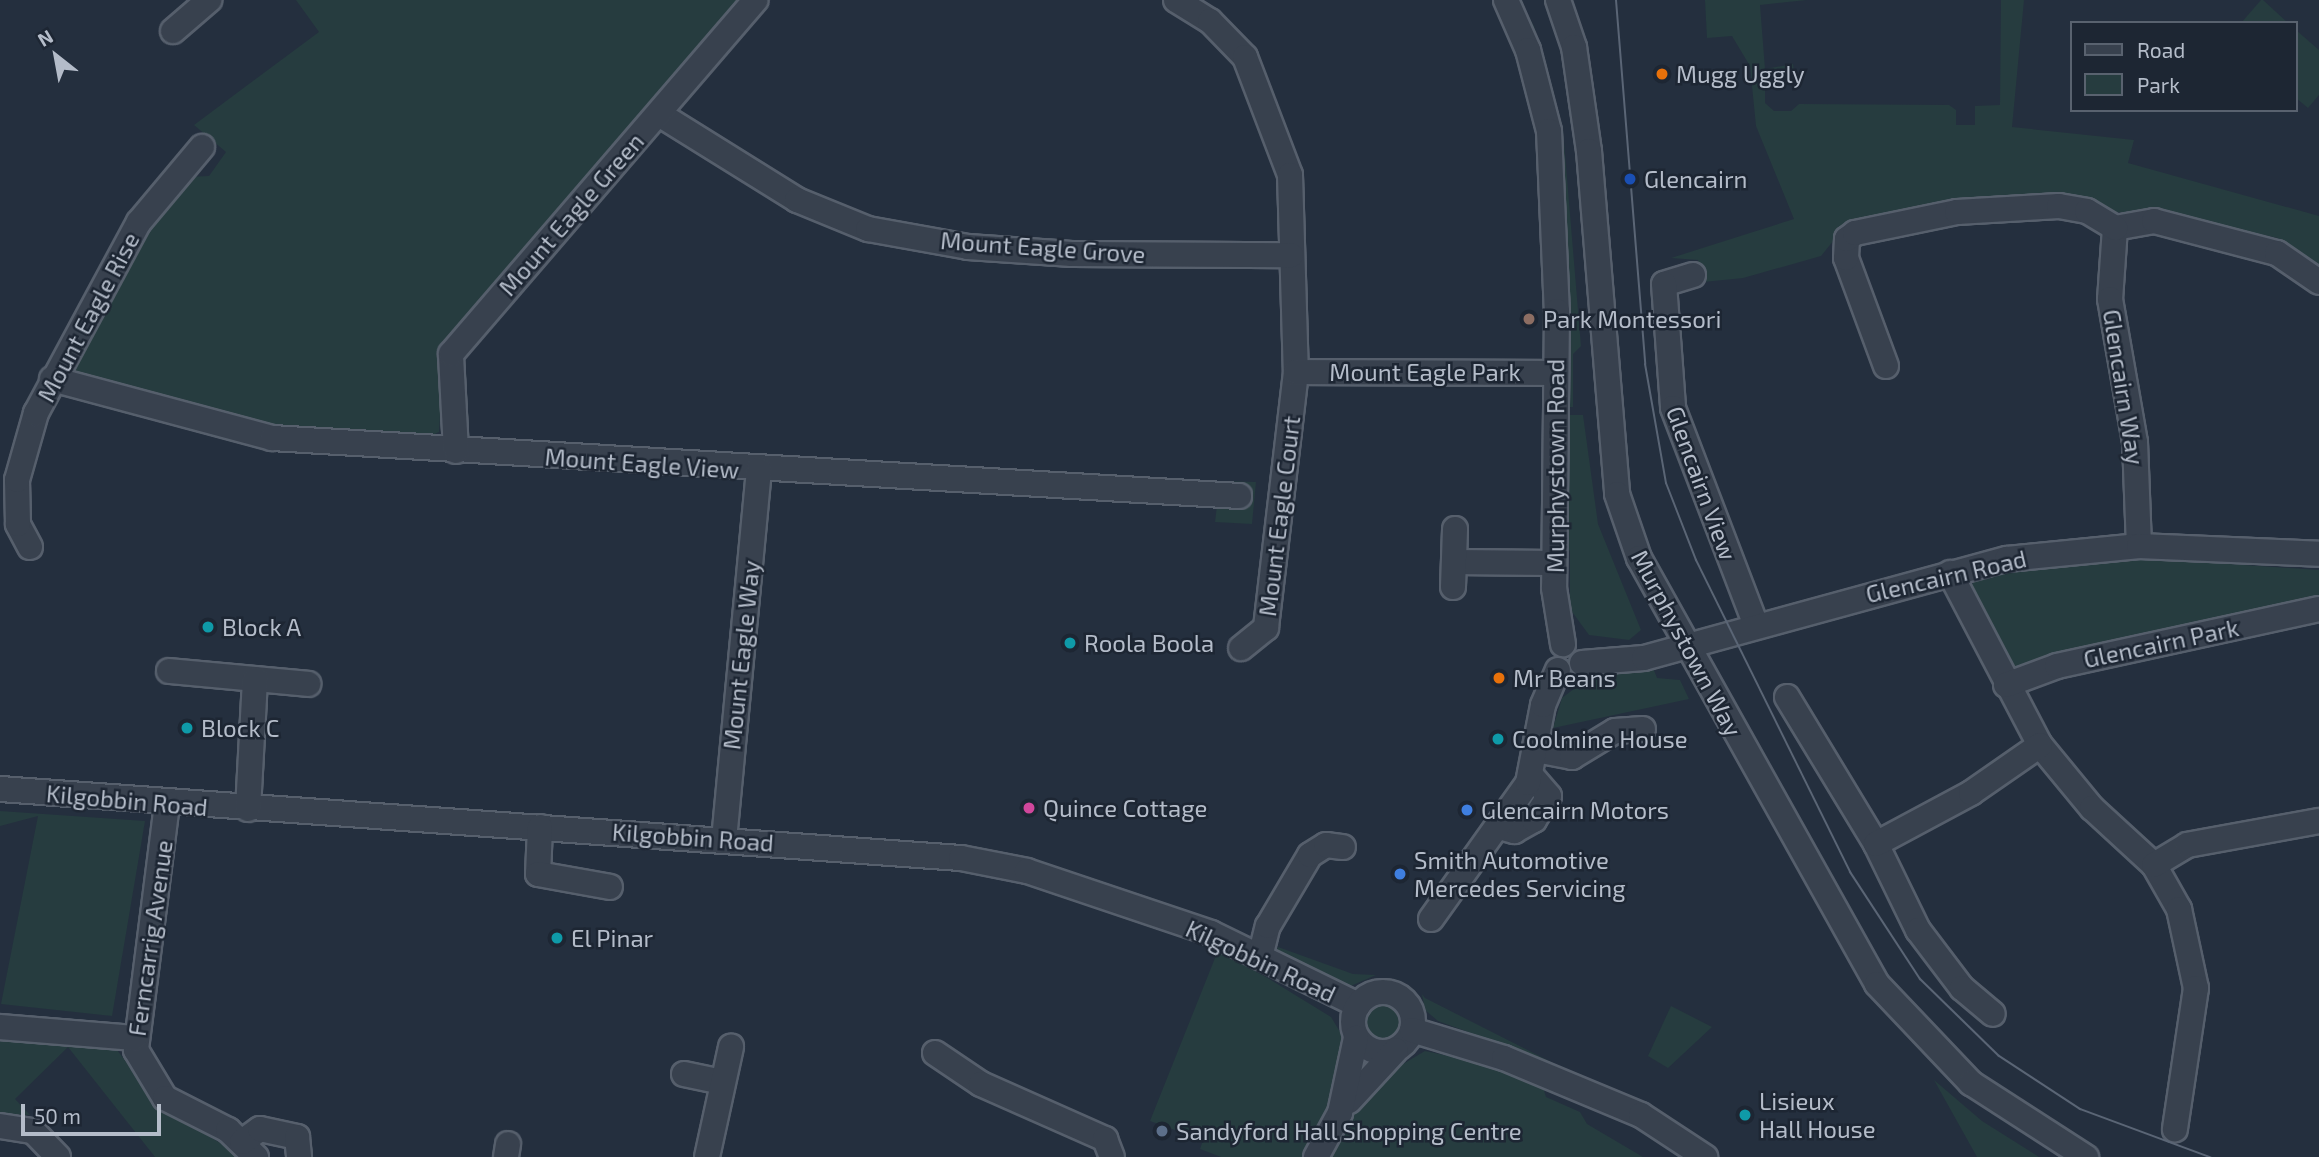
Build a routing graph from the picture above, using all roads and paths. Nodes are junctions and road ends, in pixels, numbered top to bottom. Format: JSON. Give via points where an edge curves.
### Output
{"nodes":[{"id":1,"x":209,"y":0,"type":"edge"},
{"id":2,"x":755,"y":0,"type":"edge"},
{"id":3,"x":1176,"y":0,"type":"edge"},
{"id":4,"x":1506,"y":0,"type":"edge"},
{"id":5,"x":1559,"y":0,"type":"edge"},
{"id":6,"x":173,"y":31,"type":"dead end"},
{"id":7,"x":659,"y":114,"type":"junction"},
{"id":8,"x":202,"y":147,"type":"dead end"},
{"id":9,"x":2115,"y":228,"type":"junction"},
{"id":10,"x":1291,"y":255,"type":"junction"},
{"id":11,"x":1693,"y":275,"type":"dead end"},
{"id":12,"x":2319,"y":282,"type":"edge"},
{"id":13,"x":1886,"y":366,"type":"dead end"},
{"id":14,"x":1296,"y":372,"type":"junction"},
{"id":15,"x":1554,"y":373,"type":"junction"},
{"id":16,"x":52,"y":379,"type":"junction"},
{"id":17,"x":456,"y":451,"type":"junction"},
{"id":18,"x":759,"y":470,"type":"junction"},
{"id":19,"x":1239,"y":496,"type":"dead end"},
{"id":20,"x":1455,"y":528,"type":"dead end"},
{"id":21,"x":2139,"y":546,"type":"junction"},
{"id":22,"x":30,"y":547,"type":"dead end"},
{"id":23,"x":2319,"y":554,"type":"edge"},
{"id":24,"x":1553,"y":563,"type":"junction"},
{"id":25,"x":1950,"y":573,"type":"junction"},
{"id":26,"x":2319,"y":609,"type":"edge"},
{"id":27,"x":1756,"y":625,"type":"junction"},
{"id":28,"x":1683,"y":643,"type":"junction"},
{"id":29,"x":1563,"y":644,"type":"junction"},
{"id":30,"x":1241,"y":648,"type":"dead end"},
{"id":31,"x":1582,"y":663,"type":"junction"},
{"id":32,"x":1558,"y":670,"type":"junction"},
{"id":33,"x":169,"y":671,"type":"dead end"},
{"id":34,"x":255,"y":679,"type":"junction"},
{"id":35,"x":309,"y":684,"type":"dead end"},
{"id":36,"x":2006,"y":685,"type":"junction"},
{"id":37,"x":1787,"y":697,"type":"dead end"},
{"id":38,"x":1643,"y":729,"type":"dead end"},
{"id":39,"x":2040,"y":745,"type":"junction"},
{"id":40,"x":1536,"y":750,"type":"junction"},
{"id":41,"x":0,"y":789,"type":"edge"},
{"id":42,"x":167,"y":804,"type":"junction"},
{"id":43,"x":248,"y":809,"type":"junction"},
{"id":44,"x":2319,"y":821,"type":"edge"},
{"id":45,"x":541,"y":827,"type":"junction"},
{"id":46,"x":724,"y":840,"type":"junction"},
{"id":47,"x":1876,"y":844,"type":"junction"},
{"id":48,"x":1343,"y":847,"type":"dead end"},
{"id":49,"x":2154,"y":865,"type":"junction"},
{"id":50,"x":610,"y":887,"type":"dead end"},
{"id":51,"x":1431,"y":919,"type":"dead end"},
{"id":52,"x":1260,"y":957,"type":"junction"},
{"id":53,"x":1358,"y":1005,"type":"junction"},
{"id":54,"x":1993,"y":1014,"type":"dead end"},
{"id":55,"x":0,"y":1027,"type":"edge"},
{"id":56,"x":1412,"y":1030,"type":"junction"},
{"id":57,"x":135,"y":1038,"type":"junction"},
{"id":58,"x":1356,"y":1038,"type":"junction"},
{"id":59,"x":731,"y":1047,"type":"dead end"},
{"id":60,"x":1396,"y":1050,"type":"junction"},
{"id":61,"x":935,"y":1053,"type":"dead end"},
{"id":62,"x":684,"y":1074,"type":"dead end"},
{"id":63,"x":722,"y":1082,"type":"junction"},
{"id":64,"x":1340,"y":1113,"type":"junction"},
{"id":65,"x":0,"y":1126,"type":"edge"},
{"id":66,"x":2177,"y":1129,"type":"dead end"},
{"id":67,"x":249,"y":1150,"type":"edge"},
{"id":68,"x":58,"y":1157,"type":"edge"},
{"id":69,"x":299,"y":1157,"type":"edge"},
{"id":70,"x":707,"y":1157,"type":"edge"},
{"id":71,"x":1112,"y":1157,"type":"edge"},
{"id":72,"x":1316,"y":1157,"type":"edge"},
{"id":73,"x":1705,"y":1157,"type":"edge"},
{"id":74,"x":2086,"y":1157,"type":"edge"}],
"edges":[{"from":1,"to":6,"type":"street"},
{"from":2,"to":7,"type":"street","name":"Mount Eagle Green"},
{"from":3,"to":10,"type":"street","name":"Mount Eagle Court","via":[[1210,21],[1245,57],[1290,175]]},
{"from":4,"to":15,"type":"street","name":"Murphystown Road","via":[[1528,50],[1549,131]]},
{"from":5,"to":28,"type":"street","name":"Murphystown Way","via":[[1572,39],[1589,152],[1617,494],[1639,558]]},
{"from":7,"to":10,"type":"street","name":"Mount Eagle Grove","via":[[797,200],[868,229],[968,247],[1072,254]]},
{"from":7,"to":17,"type":"street","name":"Mount Eagle Green","via":[[451,354]]},
{"from":8,"to":16,"type":"street","name":"Mount Eagle Rise","via":[[139,222]]},
{"from":9,"to":12,"type":"street","via":[[2154,221],[2277,253]]},
{"from":9,"to":13,"type":"street","via":[[2074,208],[1970,211],[1855,233],[1845,249]]},
{"from":9,"to":21,"type":"street","name":"Glencairn Way","via":[[2110,299],[2135,442]]},
{"from":10,"to":14,"type":"street","name":"Mount Eagle Court"},
{"from":11,"to":27,"type":"street","name":"Glencairn View","via":[[1664,284],[1673,408]]},
{"from":14,"to":15,"type":"street","name":"Mount Eagle Park"},
{"from":14,"to":30,"type":"street","name":"Mount Eagle Court","via":[[1266,628]]},
{"from":15,"to":24,"type":"street","name":"Murphystown Road"},
{"from":16,"to":17,"type":"street","name":"Mount Eagle View","via":[[272,438]]},
{"from":16,"to":22,"type":"street","name":"Mount Eagle Rise","via":[[17,480],[18,524]]},
{"from":17,"to":18,"type":"street","name":"Mount Eagle View"},
{"from":18,"to":19,"type":"street","name":"Mount Eagle View"},
{"from":18,"to":46,"type":"street","name":"Mount Eagle Way"},
{"from":20,"to":24,"type":"street","via":[[1454,574]]},
{"from":21,"to":23,"type":"street","name":"Glencairn Road"},
{"from":21,"to":25,"type":"street","name":"Glencairn Road","via":[[2007,559]]},
{"from":24,"to":29,"type":"street","name":"Murphystown Road"},
{"from":25,"to":27,"type":"street","name":"Glencairn Road"},
{"from":25,"to":36,"type":"street"},
{"from":26,"to":36,"type":"street","name":"Glencairn Park","via":[[2057,666]]},
{"from":27,"to":28,"type":"street","name":"Glencairn Road"},
{"from":28,"to":31,"type":"street","name":"Glencairn Road","via":[[1644,658]]},
{"from":28,"to":74,"type":"street","name":"Murphystown Way","via":[[1877,984],[1971,1083]]},
{"from":29,"to":31,"type":"street","via":[[1577,646]]},
{"from":29,"to":32,"type":"street","via":[[1553,655]]},
{"from":31,"to":32,"type":"street","via":[[1573,673]]},
{"from":32,"to":40,"type":"street"},
{"from":33,"to":34,"type":"street"},
{"from":34,"to":35,"type":"street"},
{"from":34,"to":43,"type":"street"},
{"from":36,"to":39,"type":"street"},
{"from":37,"to":47,"type":"street"},
{"from":38,"to":40,"type":"street","via":[[1615,731],[1572,757]]},
{"from":39,"to":47,"type":"street","via":[[1971,793]]},
{"from":39,"to":49,"type":"street","via":[[2092,808]]},
{"from":40,"to":51,"type":"street","via":[[1530,774],[1499,827]]},
{"from":41,"to":42,"type":"street","name":"Kilgobbin Road"},
{"from":42,"to":43,"type":"street","name":"Kilgobbin Road"},
{"from":42,"to":57,"type":"street","name":"Ferncarrig Avenue"},
{"from":43,"to":45,"type":"street","name":"Kilgobbin Road"},
{"from":44,"to":49,"type":"street","via":[[2187,845]]},
{"from":45,"to":46,"type":"street","name":"Kilgobbin Road"},
{"from":45,"to":50,"type":"street","via":[[538,874]]},
{"from":46,"to":52,"type":"street","name":"Kilgobbin Road","via":[[860,847],[1027,871],[1211,933]]},
{"from":47,"to":54,"type":"street","via":[[1918,930],[1962,988]]},
{"from":48,"to":52,"type":"street","via":[[1326,845],[1310,855],[1268,926]]},
{"from":49,"to":66,"type":"street","via":[[2185,926],[2196,988]]},
{"from":52,"to":53,"type":"street","name":"Kilgobbin Road"},
{"from":53,"to":56,"type":"street","via":[[1375,993],[1395,995],[1409,1008]]},
{"from":53,"to":58,"type":"street"},
{"from":55,"to":57,"type":"street"},
{"from":56,"to":60,"type":"street"},
{"from":56,"to":73,"type":"street","via":[[1504,1058],[1641,1115]]},
{"from":57,"to":67,"type":"street","name":"Ferncarrig Avenue","via":[[143,1067],[165,1098]]},
{"from":58,"to":60,"type":"street","via":[[1371,1051]]},
{"from":58,"to":64,"type":"street"},
{"from":59,"to":63,"type":"street"},
{"from":60,"to":64,"type":"street"},
{"from":61,"to":71,"type":"street","via":[[981,1084],[1105,1139]]},
{"from":62,"to":63,"type":"street"},
{"from":63,"to":70,"type":"street"},
{"from":64,"to":72,"type":"street"},
{"from":65,"to":68,"type":"street","via":[[33,1131]]},
{"from":67,"to":69,"type":"street","name":"Ferncarrig Avenue","via":[[260,1129],[297,1137]]}]}
